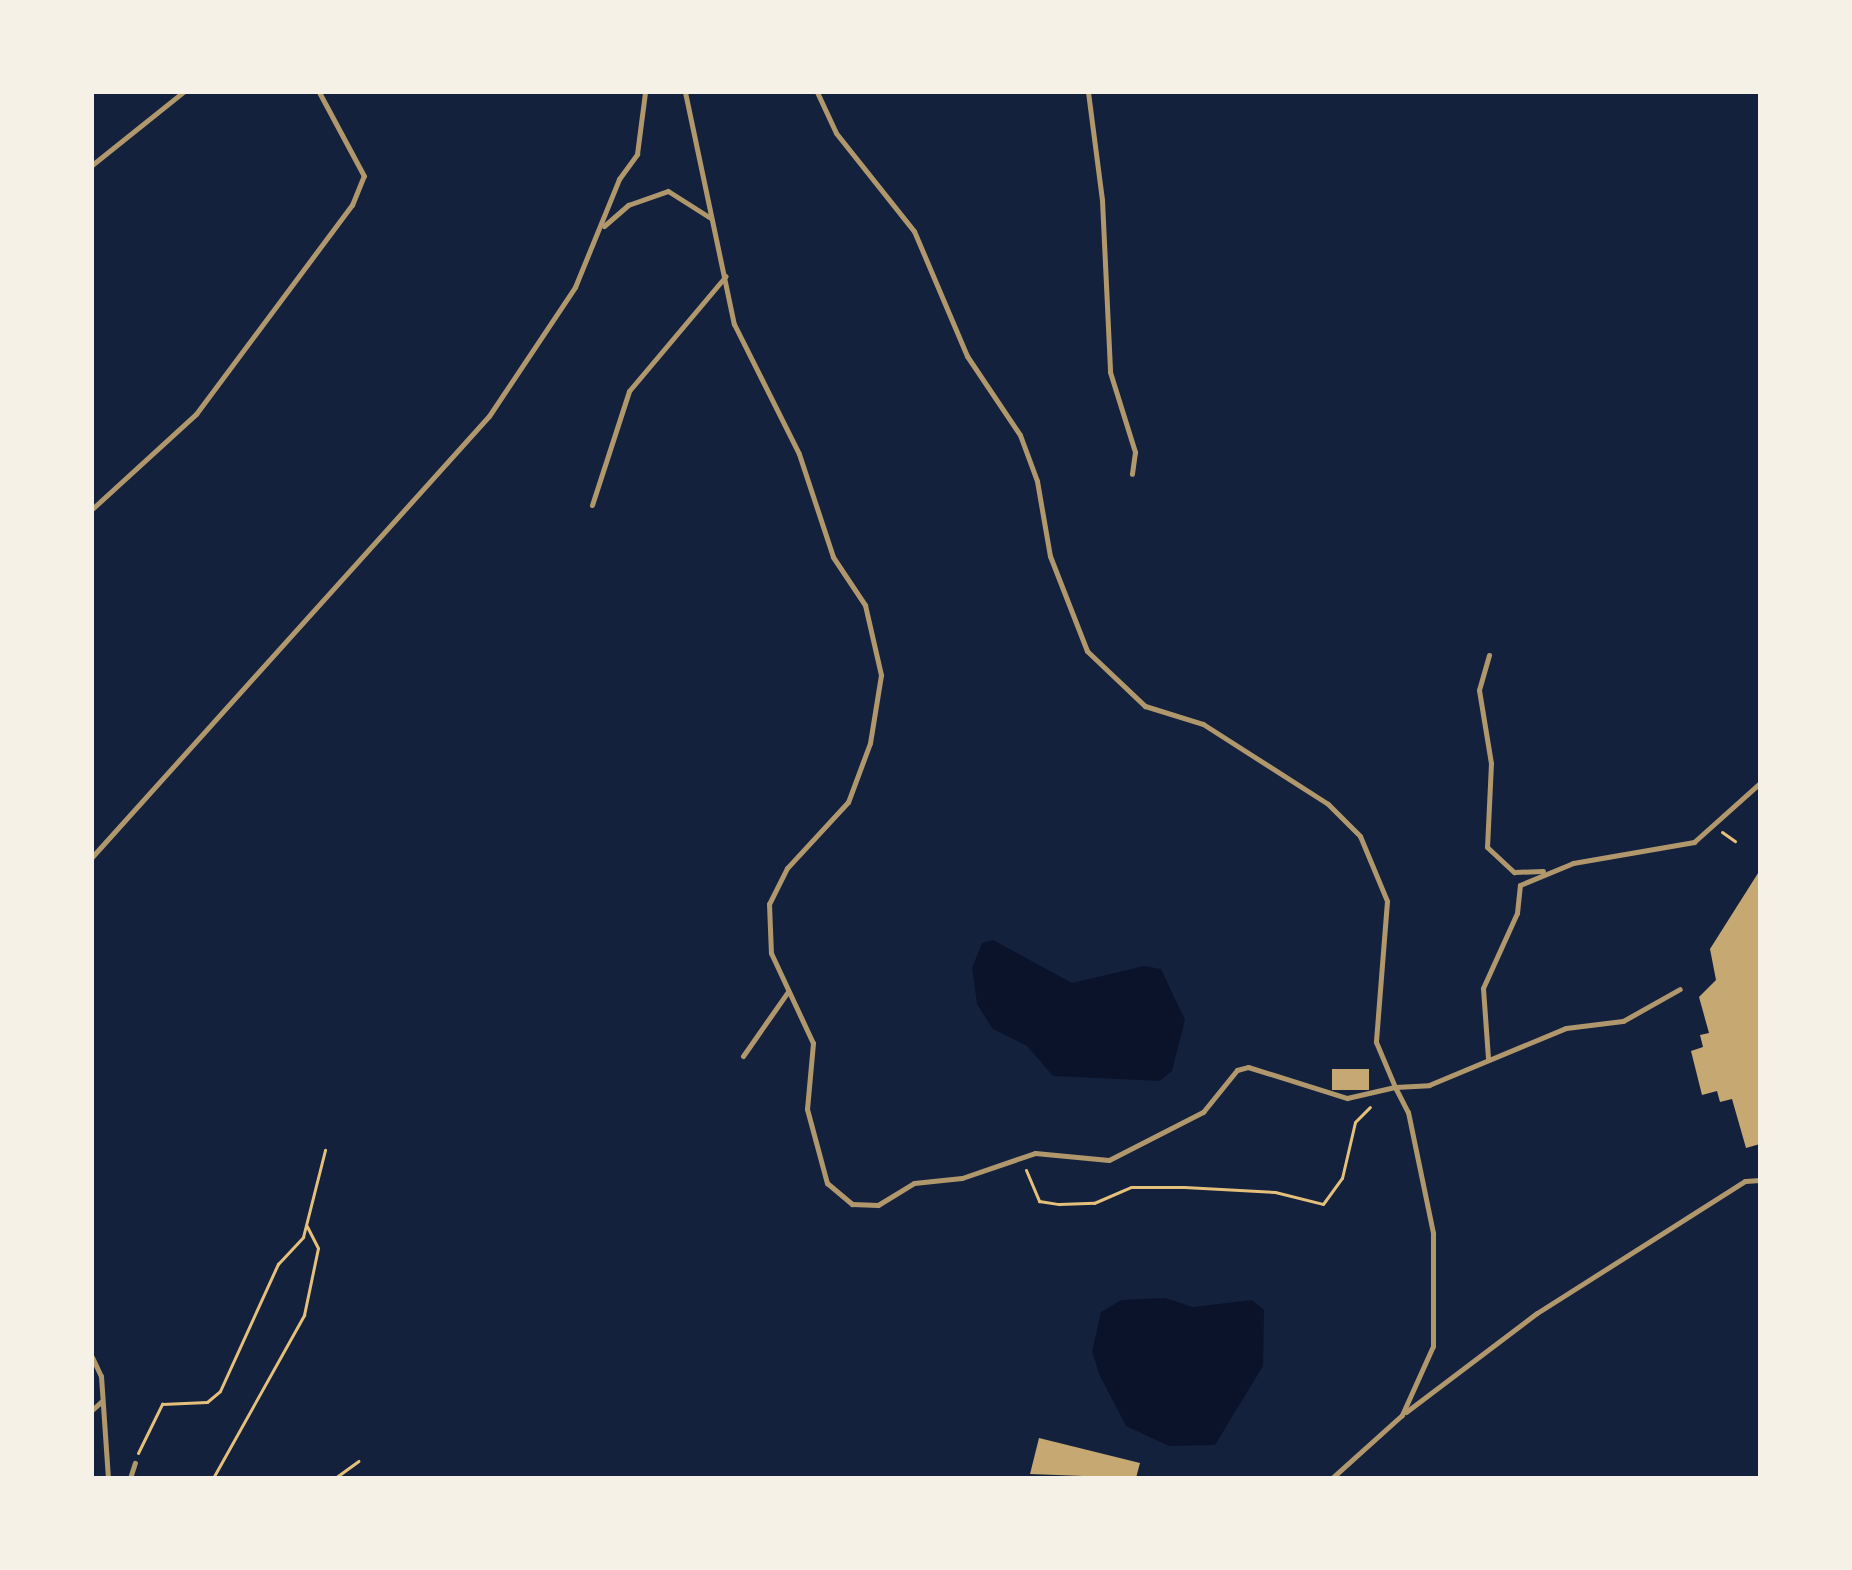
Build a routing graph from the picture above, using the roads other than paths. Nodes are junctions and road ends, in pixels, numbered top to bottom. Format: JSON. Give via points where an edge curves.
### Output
{"nodes":[{"id":1,"x":183,"y":92,"type":"edge"},
{"id":2,"x":319,"y":92,"type":"edge"},
{"id":3,"x":645,"y":92,"type":"edge"},
{"id":4,"x":685,"y":92,"type":"edge"},
{"id":5,"x":817,"y":92,"type":"edge"},
{"id":6,"x":1088,"y":92,"type":"edge"},
{"id":7,"x":92,"y":165,"type":"edge"},
{"id":8,"x":709,"y":217,"type":"junction"},
{"id":9,"x":598,"y":238,"type":"junction"},
{"id":10,"x":727,"y":276,"type":"junction"},
{"id":11,"x":1132,"y":474,"type":"dead end"},
{"id":12,"x":592,"y":505,"type":"dead end"},
{"id":13,"x":92,"y":509,"type":"edge"},
{"id":14,"x":1489,"y":655,"type":"dead end"},
{"id":15,"x":1760,"y":783,"type":"edge"},
{"id":16,"x":92,"y":857,"type":"edge"},
{"id":17,"x":1548,"y":870,"type":"junction"},
{"id":18,"x":1680,"y":989,"type":"dead end"},
{"id":19,"x":787,"y":992,"type":"junction"},
{"id":20,"x":743,"y":1056,"type":"dead end"},
{"id":21,"x":1488,"y":1058,"type":"junction"},
{"id":22,"x":1395,"y":1087,"type":"junction"},
{"id":23,"x":1760,"y":1180,"type":"edge"},
{"id":24,"x":92,"y":1357,"type":"edge"},
{"id":25,"x":102,"y":1397,"type":"junction"},
{"id":26,"x":92,"y":1410,"type":"edge"},
{"id":27,"x":1402,"y":1415,"type":"junction"},
{"id":28,"x":135,"y":1463,"type":"road end"},
{"id":29,"x":108,"y":1478,"type":"edge"},
{"id":30,"x":130,"y":1478,"type":"edge"},
{"id":31,"x":1332,"y":1478,"type":"edge"}],
"edges":[{"from":1,"to":7,"type":"lane"},
{"from":2,"to":13,"type":"lane","via":[[364,176],[352,205],[196,414]]},
{"from":3,"to":9,"type":"lane","via":[[637,154],[619,179]]},
{"from":4,"to":8,"type":"lane"},
{"from":5,"to":22,"type":"lane","via":[[836,133],[907,220],[967,356],[1020,435],[1037,481],[1050,556],[1087,651],[1145,706],[1203,724],[1328,804],[1360,836],[1387,901],[1376,1042]]},
{"from":6,"to":11,"type":"lane","via":[[1102,200],[1110,372],[1135,452]]},
{"from":8,"to":9,"type":"lane","via":[[668,191],[610,215]]},
{"from":8,"to":10,"type":"lane"},
{"from":9,"to":16,"type":"lane","via":[[575,287],[489,416]]},
{"from":10,"to":12,"type":"lane","via":[[629,391]]},
{"from":10,"to":19,"type":"lane","via":[[747,355],[799,454],[833,557],[865,605],[881,675],[870,743],[848,802],[787,868],[769,904],[771,953]]},
{"from":14,"to":17,"type":"lane","via":[[1479,690],[1492,784],[1487,847],[1514,872]]},
{"from":15,"to":17,"type":"lane","via":[[1715,827],[1677,849]]},
{"from":17,"to":21,"type":"lane","via":[[1520,885],[1517,913],[1488,969],[1481,1006]]},
{"from":18,"to":21,"type":"lane","via":[[1623,1021],[1566,1028]]},
{"from":19,"to":20,"type":"lane"},
{"from":19,"to":22,"type":"lane","via":[[813,1043],[807,1109],[827,1183],[841,1199],[878,1205],[914,1183],[962,1178],[1025,1156],[1109,1160],[1143,1148],[1203,1112],[1237,1070],[1248,1067],[1319,1095],[1381,1096]]},
{"from":21,"to":22,"type":"lane","via":[[1418,1088]]},
{"from":22,"to":27,"type":"lane","via":[[1417,1154],[1437,1284],[1433,1346]]},
{"from":23,"to":27,"type":"lane","via":[[1745,1181],[1537,1313]]},
{"from":24,"to":25,"type":"lane"},
{"from":25,"to":26,"type":"lane"},
{"from":25,"to":29,"type":"lane"},
{"from":27,"to":31,"type":"lane"},
{"from":28,"to":30,"type":"lane"}]}
